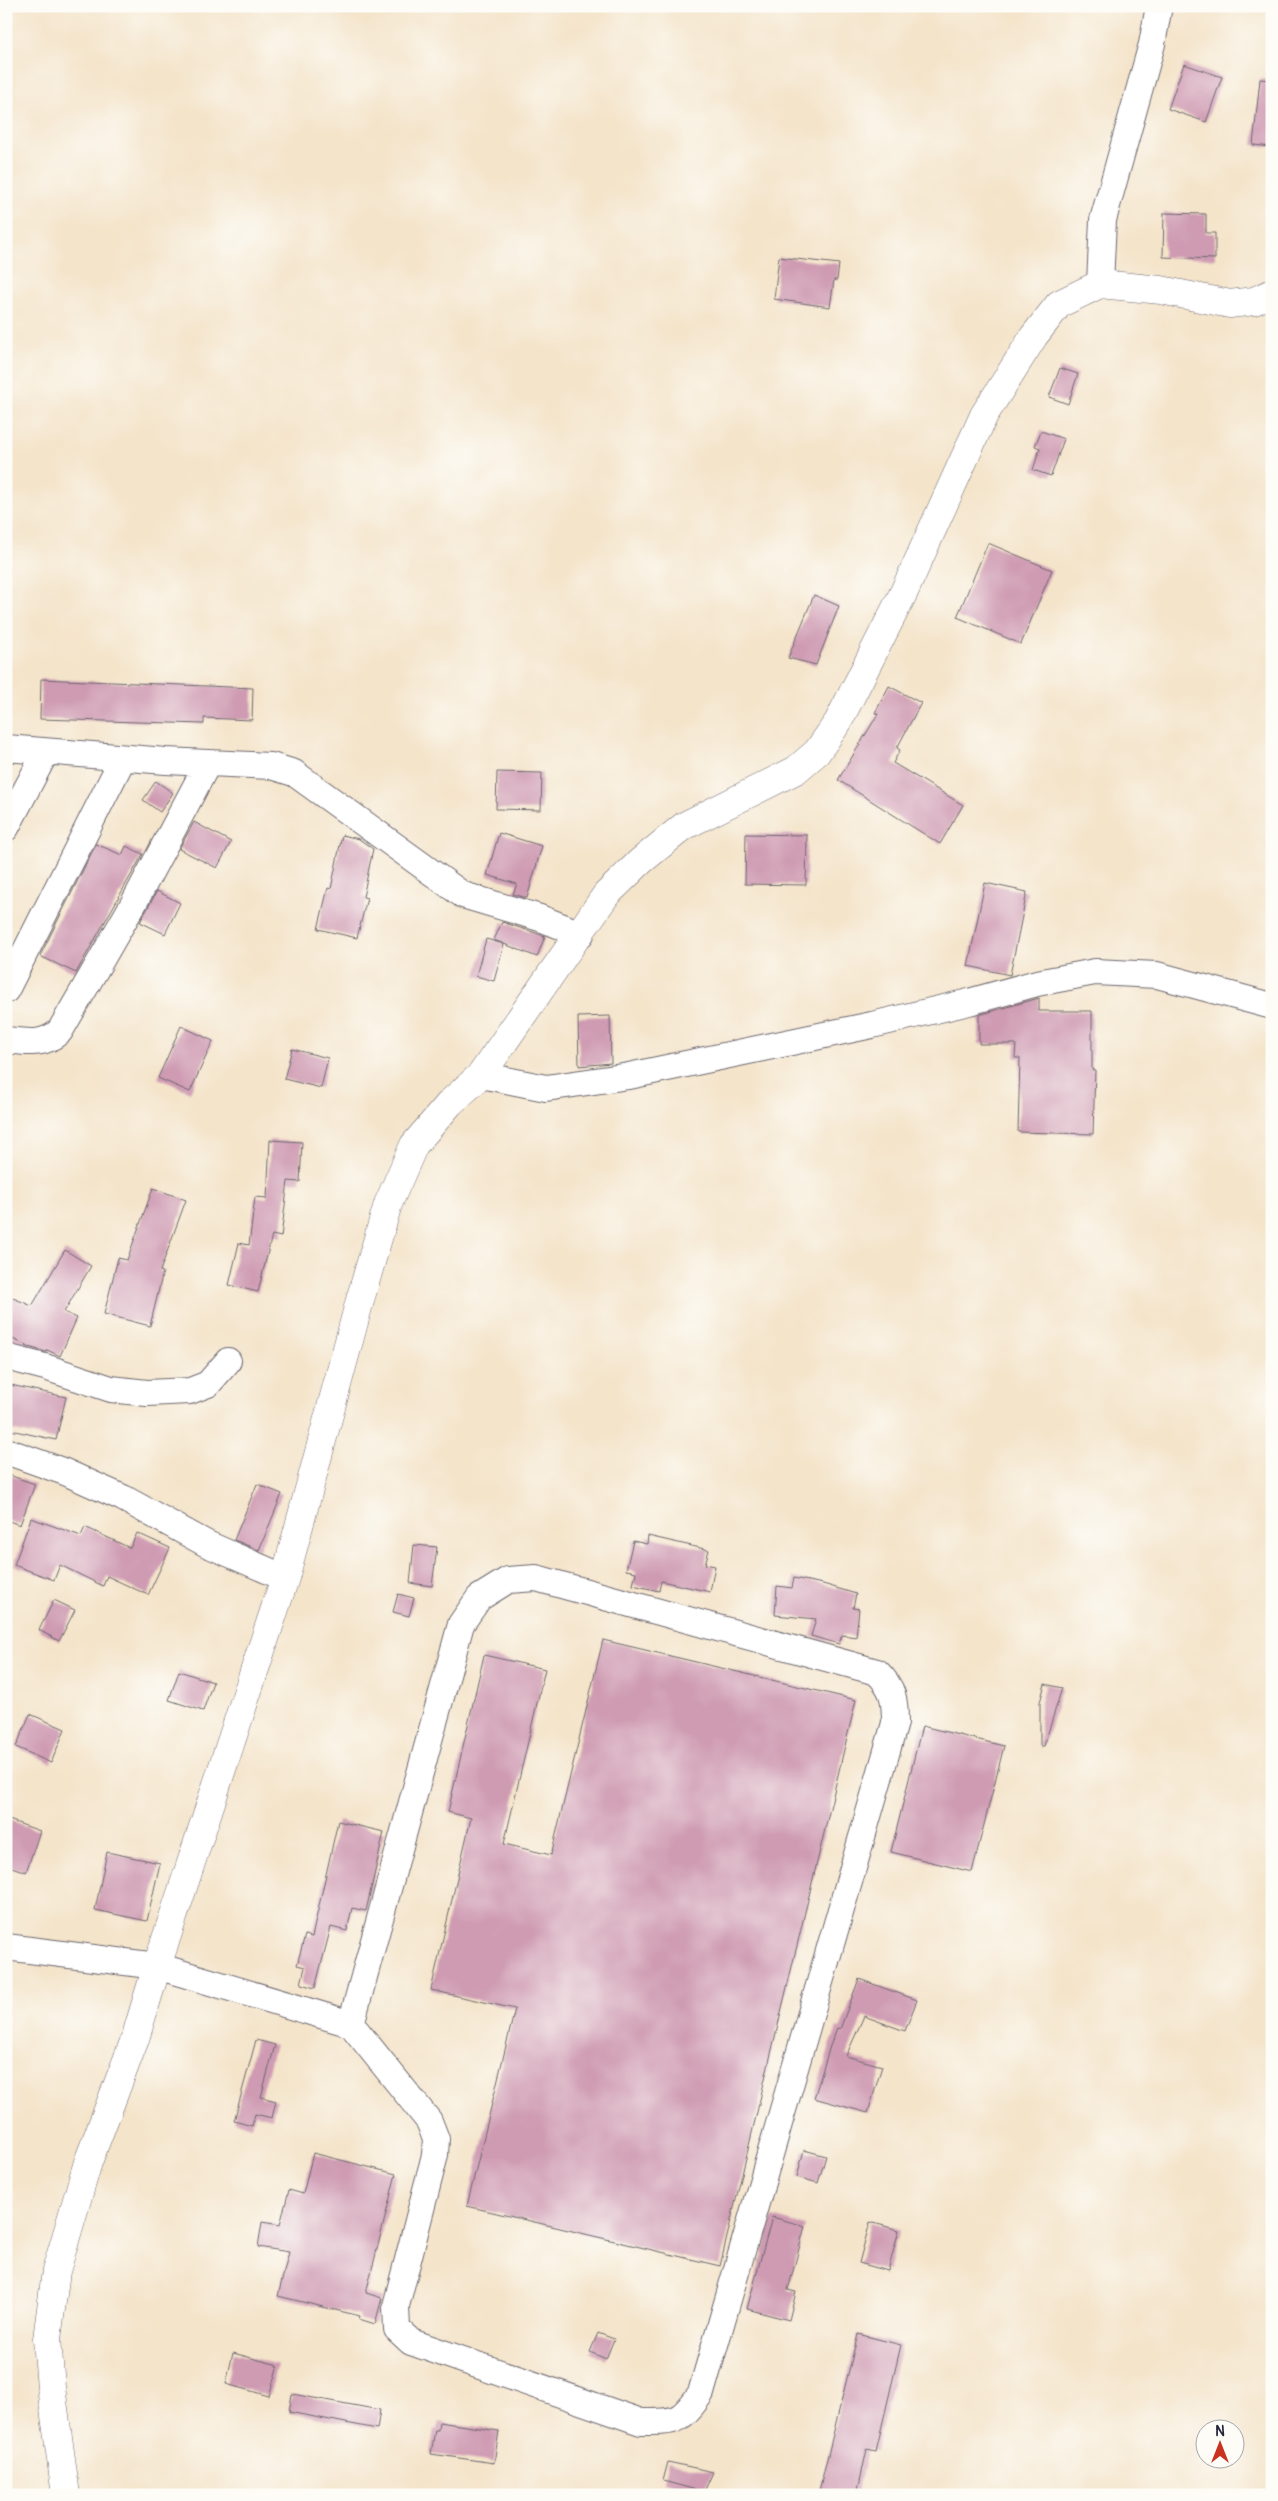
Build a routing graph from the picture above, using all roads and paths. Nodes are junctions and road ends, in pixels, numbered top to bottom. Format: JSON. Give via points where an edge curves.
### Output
{"nodes":[{"id":1,"x":1159,"y":6,"type":"edge"},
{"id":2,"x":1100,"y":284,"type":"junction"},
{"id":3,"x":1272,"y":292,"type":"edge"},
{"id":4,"x":6,"y":748,"type":"edge"},
{"id":5,"x":46,"y":752,"type":"junction"},
{"id":6,"x":123,"y":758,"type":"junction"},
{"id":7,"x":208,"y":763,"type":"junction"},
{"id":8,"x":6,"y":828,"type":"edge"},
{"id":9,"x":581,"y":934,"type":"junction"},
{"id":10,"x":6,"y":990,"type":"edge"},
{"id":11,"x":1272,"y":1006,"type":"edge"},
{"id":12,"x":6,"y":1040,"type":"edge"},
{"id":13,"x":481,"y":1075,"type":"junction"},
{"id":14,"x":6,"y":1357,"type":"edge"},
{"id":15,"x":228,"y":1361,"type":"dead end"},
{"id":16,"x":6,"y":1451,"type":"edge"},
{"id":17,"x":285,"y":1578,"type":"junction"},
{"id":18,"x":6,"y":1947,"type":"edge"},
{"id":19,"x":157,"y":1966,"type":"junction"},
{"id":20,"x":351,"y":2024,"type":"junction"},
{"id":21,"x":66,"y":2495,"type":"edge"}],
"edges":[{"from":1,"to":2,"type":"street","via":[[1152,44],[1103,220]]},
{"from":2,"to":3,"type":"main road","via":[[1161,290],[1230,304],[1254,301]]},
{"from":2,"to":9,"type":"main road","via":[[1059,304],[1034,336],[984,415],[904,592],[838,722],[818,752],[796,770],[684,826],[606,895]]},
{"from":4,"to":5,"type":"street"},
{"from":5,"to":6,"type":"street"},
{"from":5,"to":8,"type":"street"},
{"from":6,"to":7,"type":"street"},
{"from":6,"to":10,"type":"street"},
{"from":7,"to":9,"type":"street","via":[[271,766],[294,773],[463,895]]},
{"from":7,"to":12,"type":"street","via":[[60,1031],[52,1039],[39,1043]]},
{"from":9,"to":13,"type":"main road"},
{"from":11,"to":13,"type":"street","via":[[1157,975],[1095,972],[1037,983],[872,1025],[629,1076],[546,1088]]},
{"from":13,"to":17,"type":"main road","via":[[450,1103],[414,1145],[388,1204]]},
{"from":14,"to":15,"type":"street","via":[[111,1389],[147,1393],[190,1391],[208,1384]]},
{"from":16,"to":17,"type":"street","via":[[66,1472],[123,1498],[207,1544]]},
{"from":17,"to":19,"type":"main road"},
{"from":18,"to":19,"type":"street"},
{"from":19,"to":20,"type":"street"},
{"from":19,"to":21,"type":"main road","via":[[135,2039],[88,2162],[56,2271],[47,2339]]},
{"from":20,"to":20,"type":"street","via":[[429,2120],[436,2139],[435,2155],[396,2306],[397,2328],[411,2342],[641,2422],[671,2422],[687,2413],[700,2393],[895,1723],[895,1701],[889,1684],[877,1672],[536,1578],[508,1580],[479,1598],[461,1624]]}]}
